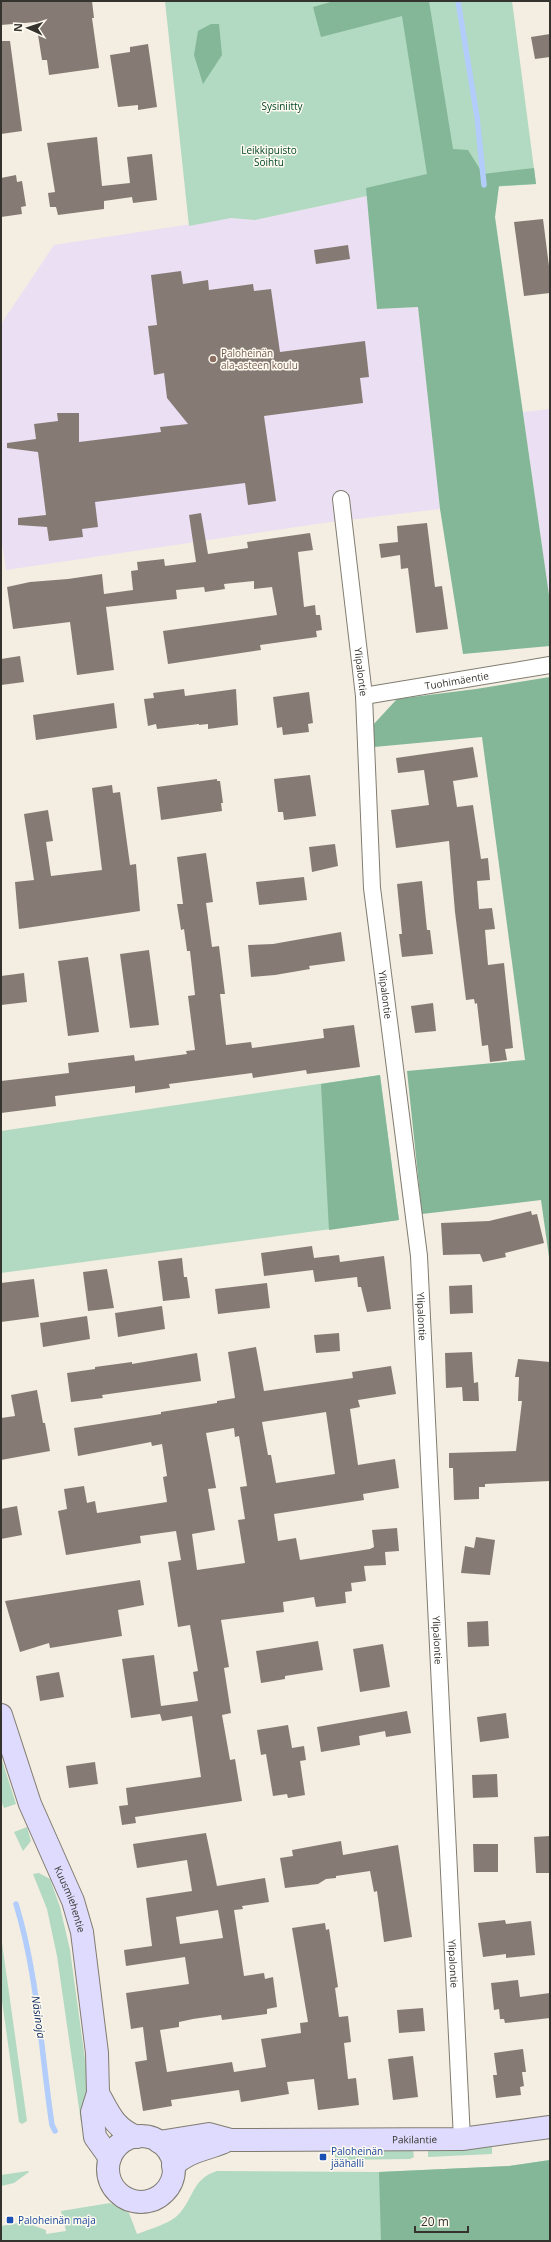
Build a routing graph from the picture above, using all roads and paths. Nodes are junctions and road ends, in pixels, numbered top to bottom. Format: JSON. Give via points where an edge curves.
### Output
{"nodes":[{"id":1,"x":341,"y":498,"type":"dead end"},
{"id":2,"x":550,"y":666,"type":"edge"},
{"id":3,"x":364,"y":696,"type":"junction"},
{"id":4,"x":1,"y":1716,"type":"edge"},
{"id":5,"x":98,"y":2093,"type":"junction"},
{"id":6,"x":550,"y":2127,"type":"edge"},
{"id":7,"x":137,"y":2137,"type":"junction"},
{"id":8,"x":462,"y":2139,"type":"junction"},
{"id":9,"x":231,"y":2140,"type":"junction"},
{"id":10,"x":159,"y":2142,"type":"junction"},
{"id":11,"x":110,"y":2158,"type":"junction"},
{"id":12,"x":173,"y":2166,"type":"junction"}],
"edges":[{"from":1,"to":3,"type":"street","name":"Ylipalontie"},
{"from":2,"to":3,"type":"street","name":"Tuohimäentie"},
{"from":3,"to":8,"type":"street","name":"Ylipalontie","via":[[372,888],[419,1256]]},
{"from":4,"to":5,"type":"main road","name":"Kuusmiehentie","via":[[30,1804],[79,1920],[97,2053]]},
{"from":5,"to":7,"type":"main road","name":"Kuusmiehentie","via":[[120,2129]]},
{"from":5,"to":11,"type":"main road","name":"Kuusmiehentie","via":[[92,2112],[95,2137]]},
{"from":6,"to":8,"type":"main road","name":"Pakilantie"},
{"from":7,"to":10,"type":"main road","via":[[148,2137]]},
{"from":7,"to":11,"type":"main road","via":[[121,2144]]},
{"from":8,"to":9,"type":"main road","name":"Pakilantie"},
{"from":9,"to":10,"type":"main road","name":"Pakilantie","via":[[209,2134]]},
{"from":9,"to":12,"type":"main road","name":"Pakilantie","via":[[194,2151],[182,2157]]},
{"from":10,"to":12,"type":"main road","via":[[168,2152]]},
{"from":11,"to":12,"type":"main road","via":[[108,2172],[114,2188],[120,2195],[139,2202],[153,2200],[165,2192],[170,2184]]}]}
